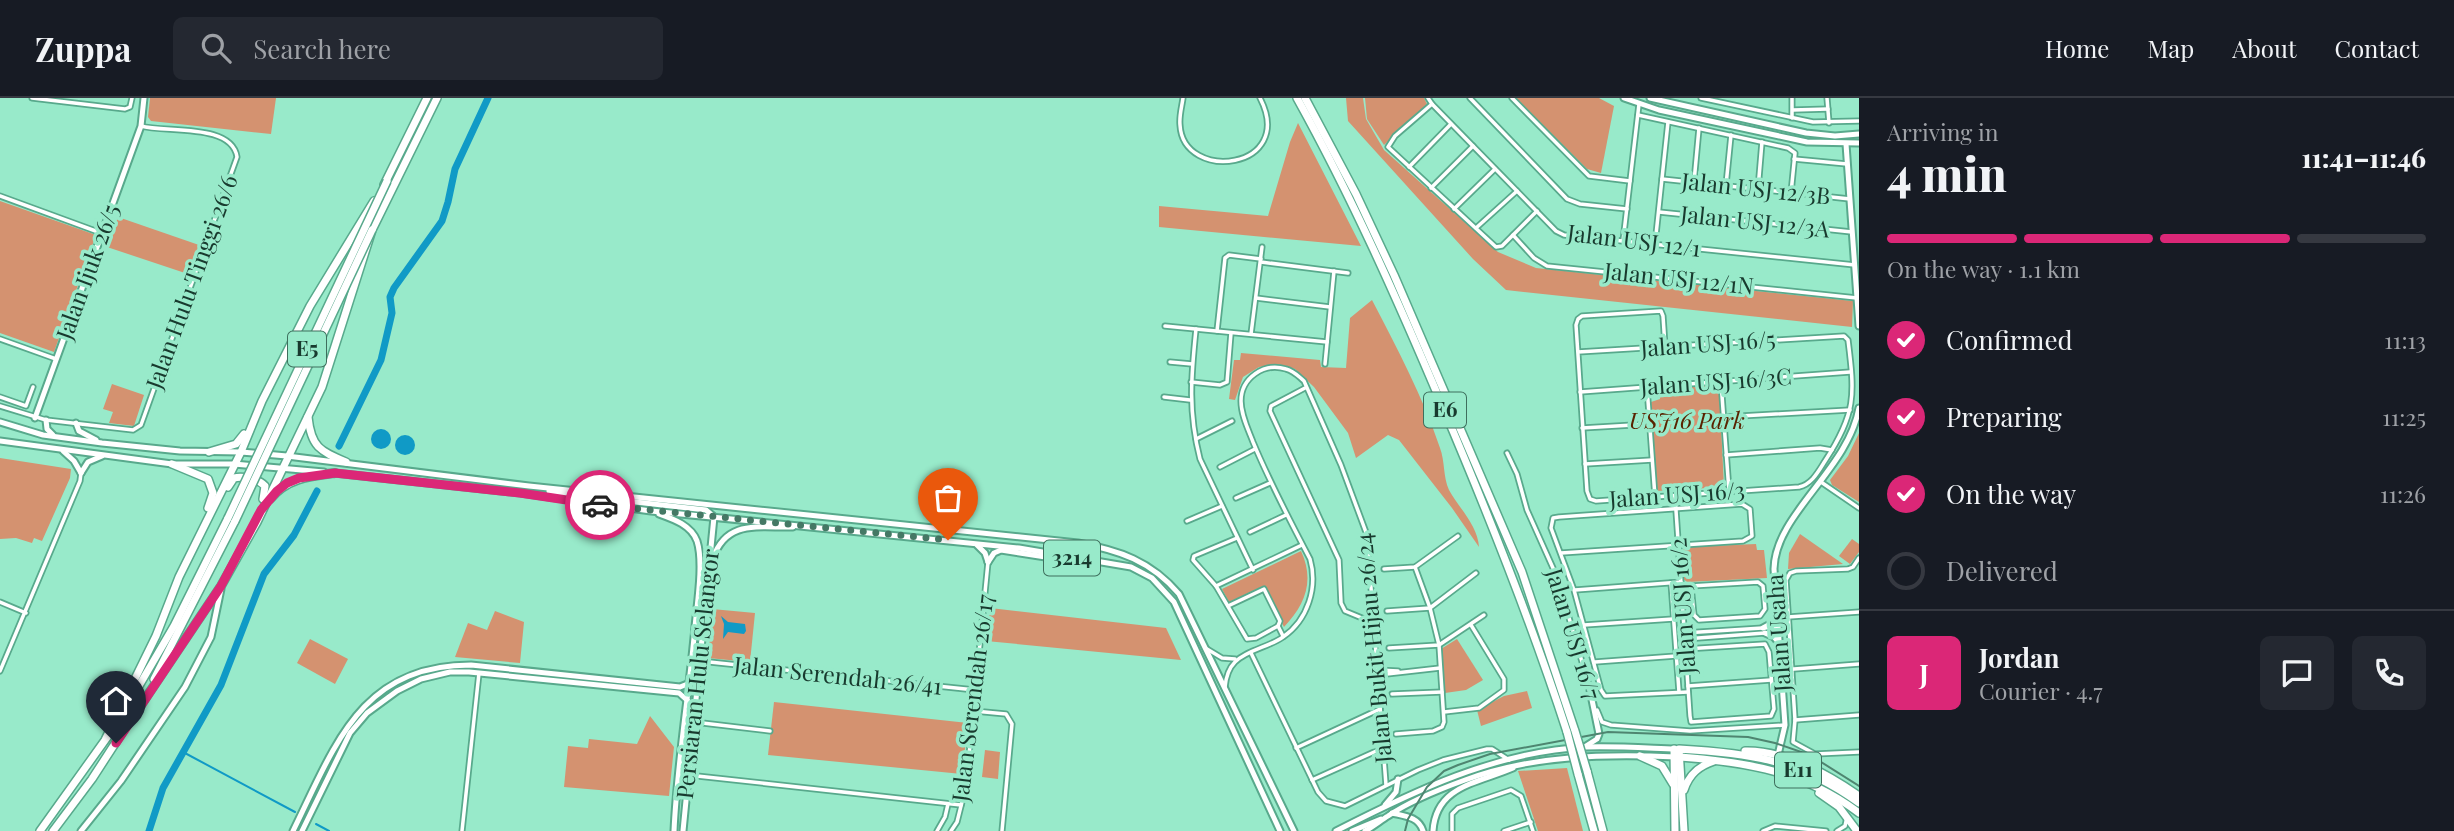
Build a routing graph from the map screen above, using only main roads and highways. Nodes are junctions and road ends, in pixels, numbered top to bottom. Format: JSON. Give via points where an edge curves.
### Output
{"nodes":[{"id":1,"x":144,"y":98,"type":"edge"},
{"id":2,"x":426,"y":98,"type":"edge"},
{"id":3,"x":438,"y":98,"type":"edge"},
{"id":4,"x":1297,"y":98,"type":"edge"},
{"id":5,"x":1305,"y":98,"type":"edge"},
{"id":6,"x":1624,"y":98,"type":"edge"},
{"id":7,"x":1650,"y":98,"type":"edge"},
{"id":8,"x":1859,"y":134,"type":"edge"},
{"id":9,"x":1859,"y":143,"type":"edge"},
{"id":10,"x":1846,"y":144,"type":"junction"},
{"id":11,"x":387,"y":181,"type":"junction"},
{"id":12,"x":372,"y":230,"type":"junction"},
{"id":13,"x":1859,"y":326,"type":"edge"},
{"id":14,"x":262,"y":401,"type":"junction"},
{"id":15,"x":1859,"y":408,"type":"edge"},
{"id":16,"x":308,"y":416,"type":"junction"},
{"id":17,"x":35,"y":418,"type":"road end"},
{"id":18,"x":46,"y":420,"type":"road end"},
{"id":19,"x":0,"y":422,"type":"edge"},
{"id":20,"x":76,"y":423,"type":"road end"},
{"id":21,"x":59,"y":438,"type":"junction"},
{"id":22,"x":0,"y":441,"type":"edge"},
{"id":23,"x":102,"y":443,"type":"junction"},
{"id":24,"x":63,"y":450,"type":"junction"},
{"id":25,"x":209,"y":452,"type":"junction"},
{"id":26,"x":240,"y":452,"type":"junction"},
{"id":27,"x":103,"y":456,"type":"junction"},
{"id":28,"x":287,"y":456,"type":"junction"},
{"id":29,"x":346,"y":463,"type":"junction"},
{"id":30,"x":172,"y":464,"type":"junction"},
{"id":31,"x":234,"y":464,"type":"junction"},
{"id":32,"x":281,"y":468,"type":"junction"},
{"id":33,"x":335,"y":473,"type":"junction"},
{"id":34,"x":528,"y":486,"type":"junction"},
{"id":35,"x":261,"y":510,"type":"junction"},
{"id":36,"x":650,"y":511,"type":"junction"},
{"id":37,"x":714,"y":517,"type":"junction"},
{"id":38,"x":232,"y":519,"type":"junction"},
{"id":39,"x":257,"y":522,"type":"junction"},
{"id":40,"x":203,"y":526,"type":"junction"},
{"id":41,"x":817,"y":527,"type":"junction"},
{"id":42,"x":974,"y":543,"type":"junction"},
{"id":43,"x":1076,"y":559,"type":"junction"},
{"id":44,"x":710,"y":567,"type":"junction"},
{"id":45,"x":221,"y":586,"type":"junction"},
{"id":46,"x":1777,"y":615,"type":"junction"},
{"id":47,"x":1779,"y":643,"type":"junction"},
{"id":48,"x":480,"y":669,"type":"junction"},
{"id":49,"x":690,"y":682,"type":"junction"},
{"id":50,"x":392,"y":684,"type":"junction"},
{"id":51,"x":1590,"y":690,"type":"road end"},
{"id":52,"x":397,"y":691,"type":"junction"},
{"id":53,"x":688,"y":701,"type":"junction"},
{"id":54,"x":139,"y":708,"type":"junction"},
{"id":55,"x":1571,"y":732,"type":"junction"},
{"id":56,"x":106,"y":738,"type":"junction"},
{"id":57,"x":1583,"y":747,"type":"junction"},
{"id":58,"x":1730,"y":752,"type":"junction"},
{"id":59,"x":1677,"y":753,"type":"junction"},
{"id":60,"x":1778,"y":755,"type":"junction"},
{"id":61,"x":1640,"y":756,"type":"junction"},
{"id":62,"x":1718,"y":760,"type":"junction"},
{"id":63,"x":1516,"y":766,"type":"junction"},
{"id":64,"x":1582,"y":772,"type":"junction"},
{"id":65,"x":1788,"y":775,"type":"junction"},
{"id":66,"x":1398,"y":779,"type":"road end"},
{"id":67,"x":1675,"y":795,"type":"junction"},
{"id":68,"x":1859,"y":796,"type":"edge"},
{"id":69,"x":1682,"y":800,"type":"junction"},
{"id":70,"x":1859,"y":803,"type":"edge"},
{"id":71,"x":1383,"y":807,"type":"junction"},
{"id":72,"x":1859,"y":813,"type":"edge"},
{"id":73,"x":1390,"y":815,"type":"junction"},
{"id":74,"x":1289,"y":820,"type":"junction"},
{"id":75,"x":1278,"y":829,"type":"edge"},
{"id":76,"x":1858,"y":830,"type":"edge"},
{"id":77,"x":40,"y":831,"type":"edge"},
{"id":78,"x":53,"y":831,"type":"edge"},
{"id":79,"x":81,"y":831,"type":"edge"},
{"id":80,"x":293,"y":831,"type":"edge"},
{"id":81,"x":302,"y":831,"type":"edge"},
{"id":82,"x":674,"y":831,"type":"edge"},
{"id":83,"x":683,"y":831,"type":"edge"},
{"id":84,"x":1294,"y":831,"type":"edge"},
{"id":85,"x":1300,"y":831,"type":"edge"},
{"id":86,"x":1335,"y":831,"type":"edge"},
{"id":87,"x":1352,"y":831,"type":"edge"},
{"id":88,"x":1366,"y":831,"type":"edge"},
{"id":89,"x":1423,"y":831,"type":"edge"},
{"id":90,"x":1433,"y":831,"type":"edge"},
{"id":91,"x":1594,"y":831,"type":"edge"},
{"id":92,"x":1603,"y":831,"type":"edge"},
{"id":93,"x":1675,"y":831,"type":"edge"},
{"id":94,"x":1684,"y":831,"type":"edge"}],
"edges":[{"from":1,"to":17,"type":"main road","name":"Jalan Ijuk 26/5","via":[[141,126]]},
{"from":2,"to":11,"type":"highway","number":"E5"},
{"from":3,"to":12,"type":"highway","number":"E5"},
{"from":4,"to":55,"type":"highway","number":"E6","via":[[1351,201],[1421,355],[1498,538]]},
{"from":5,"to":55,"type":"highway","number":"E6","via":[[1394,275],[1522,572]]},
{"from":6,"to":10,"type":"main road","via":[[1807,142]]},
{"from":7,"to":8,"type":"main road","via":[[1806,133]]},
{"from":9,"to":10,"type":"main road"},
{"from":10,"to":13,"type":"main road"},
{"from":11,"to":14,"type":"highway","via":[[310,306]]},
{"from":11,"to":38,"type":"highway","number":"E5","bridge":true},
{"from":12,"to":16,"type":"highway","via":[[337,344]]},
{"from":12,"to":38,"type":"highway","number":"E5","bridge":true},
{"from":14,"to":25,"type":"highway","via":[[240,440]]},
{"from":14,"to":26,"type":"highway"},
{"from":15,"to":46,"type":"main road","name":"Jalan Usaha","via":[[1849,440],[1776,550]]},
{"from":16,"to":28,"type":"highway"},
{"from":16,"to":29,"type":"highway","via":[[314,442]]},
{"from":18,"to":21,"type":"main road","via":[[50,434]]},
{"from":19,"to":21,"type":"main road"},
{"from":20,"to":23,"type":"main road","via":[[79,431]]},
{"from":21,"to":23,"type":"main road"},
{"from":22,"to":24,"type":"main road"},
{"from":23,"to":25,"type":"main road"},
{"from":24,"to":27,"type":"main road"},
{"from":24,"to":27,"type":"main road","via":[[81,473],[88,462]]},
{"from":25,"to":26,"type":"main road","number":"3214"},
{"from":26,"to":28,"type":"main road","number":"3214"},
{"from":26,"to":31,"type":"highway"},
{"from":27,"to":30,"type":"main road"},
{"from":28,"to":29,"type":"main road","number":"3214"},
{"from":28,"to":32,"type":"highway"},
{"from":29,"to":34,"type":"main road","number":"3214"},
{"from":30,"to":31,"type":"main road","number":"3214"},
{"from":30,"to":40,"type":"highway","via":[[208,479],[212,486]]},
{"from":31,"to":32,"type":"main road","number":"3214"},
{"from":31,"to":40,"type":"highway"},
{"from":32,"to":33,"type":"main road","number":"3214"},
{"from":32,"to":35,"type":"highway"},
{"from":33,"to":35,"type":"highway","via":[[287,483]]},
{"from":33,"to":36,"type":"main road","number":"3214"},
{"from":34,"to":37,"type":"main road","via":[[706,510]]},
{"from":34,"to":74,"type":"main road","number":"3214","via":[[1078,542],[1138,559],[1179,594]]},
{"from":35,"to":39,"type":"highway"},
{"from":36,"to":37,"type":"main road","number":"3214"},
{"from":36,"to":49,"type":"main road","name":"Persiaran Hulu Selangor","via":[[685,525],[696,541],[699,556]]},
{"from":37,"to":41,"type":"main road","number":"3214"},
{"from":37,"to":44,"type":"main road","name":"Persiaran Hulu Selangor"},
{"from":38,"to":54,"type":"highway","number":"E5"},
{"from":38,"to":56,"type":"highway","number":"E5"},
{"from":39,"to":40,"type":"highway","via":[[265,486],[238,477]]},
{"from":39,"to":45,"type":"highway"},
{"from":40,"to":56,"type":"highway"},
{"from":41,"to":42,"type":"main road","number":"3214"},
{"from":41,"to":44,"type":"main road","via":[[730,532]]},
{"from":42,"to":43,"type":"main road","number":"3214"},
{"from":42,"to":43,"type":"main road","via":[[988,562],[1001,550]]},
{"from":43,"to":75,"type":"main road","number":"3214","via":[[1131,567],[1152,578],[1169,596]]},
{"from":44,"to":83,"type":"main road","name":"Persiaran Hulu Selangor"},
{"from":45,"to":54,"type":"highway"},
{"from":45,"to":79,"type":"main road","via":[[211,637],[185,687]]},
{"from":46,"to":47,"type":"main road","name":"Jalan Usaha"},
{"from":46,"to":47,"type":"main road","via":[[1764,630]]},
{"from":47,"to":60,"type":"main road","name":"Jalan Usaha","via":[[1785,725]]},
{"from":48,"to":49,"type":"main road","via":[[680,687]]},
{"from":48,"to":50,"type":"main road","via":[[449,665]]},
{"from":48,"to":52,"type":"main road","via":[[421,679]]},
{"from":48,"to":53,"type":"main road","via":[[679,693]]},
{"from":49,"to":53,"type":"main road","name":"Persiaran Hulu Selangor"},
{"from":50,"to":52,"type":"main road"},
{"from":50,"to":80,"type":"main road","via":[[356,714],[341,736]]},
{"from":51,"to":57,"type":"main road","via":[[1599,734]]},
{"from":52,"to":81,"type":"main road","via":[[367,713],[350,733]]},
{"from":53,"to":82,"type":"main road","name":"Persiaran Hulu Selangor"},
{"from":54,"to":78,"type":"highway","number":"E5"},
{"from":55,"to":64,"type":"highway","number":"E6","bridge":true},
{"from":56,"to":77,"type":"highway","number":"E5"},
{"from":57,"to":59,"type":"main road"},
{"from":57,"to":71,"type":"main road","via":[[1509,760],[1447,779]]},
{"from":58,"to":59,"type":"highway","number":"E11"},
{"from":58,"to":60,"type":"highway"},
{"from":58,"to":70,"type":"highway","number":"E11","via":[[1800,771]]},
{"from":59,"to":61,"type":"main road"},
{"from":59,"to":62,"type":"highway","number":"E11"},
{"from":59,"to":67,"type":"highway"},
{"from":59,"to":69,"type":"highway"},
{"from":60,"to":68,"type":"highway","via":[[1819,771]]},
{"from":61,"to":63,"type":"main road"},
{"from":61,"to":67,"type":"highway","via":[[1662,766]]},
{"from":62,"to":65,"type":"highway","number":"E11"},
{"from":62,"to":69,"type":"highway","via":[[1693,773]]},
{"from":63,"to":73,"type":"main road","via":[[1465,780]]},
{"from":63,"to":90,"type":"main road","via":[[1453,793],[1438,808]]},
{"from":64,"to":91,"type":"highway","number":"E6"},
{"from":64,"to":92,"type":"highway","number":"E6"},
{"from":65,"to":72,"type":"highway","number":"E11"},
{"from":65,"to":76,"type":"highway","via":[[1835,803]]},
{"from":66,"to":71,"type":"main road","via":[[1396,792]]},
{"from":67,"to":93,"type":"highway"},
{"from":69,"to":94,"type":"highway"},
{"from":71,"to":86,"type":"main road"},
{"from":73,"to":87,"type":"main road"},
{"from":73,"to":88,"type":"main road"},
{"from":73,"to":89,"type":"main road","via":[[1415,819]]},
{"from":74,"to":84,"type":"main road","number":"3214"},
{"from":74,"to":85,"type":"main road"}]}
